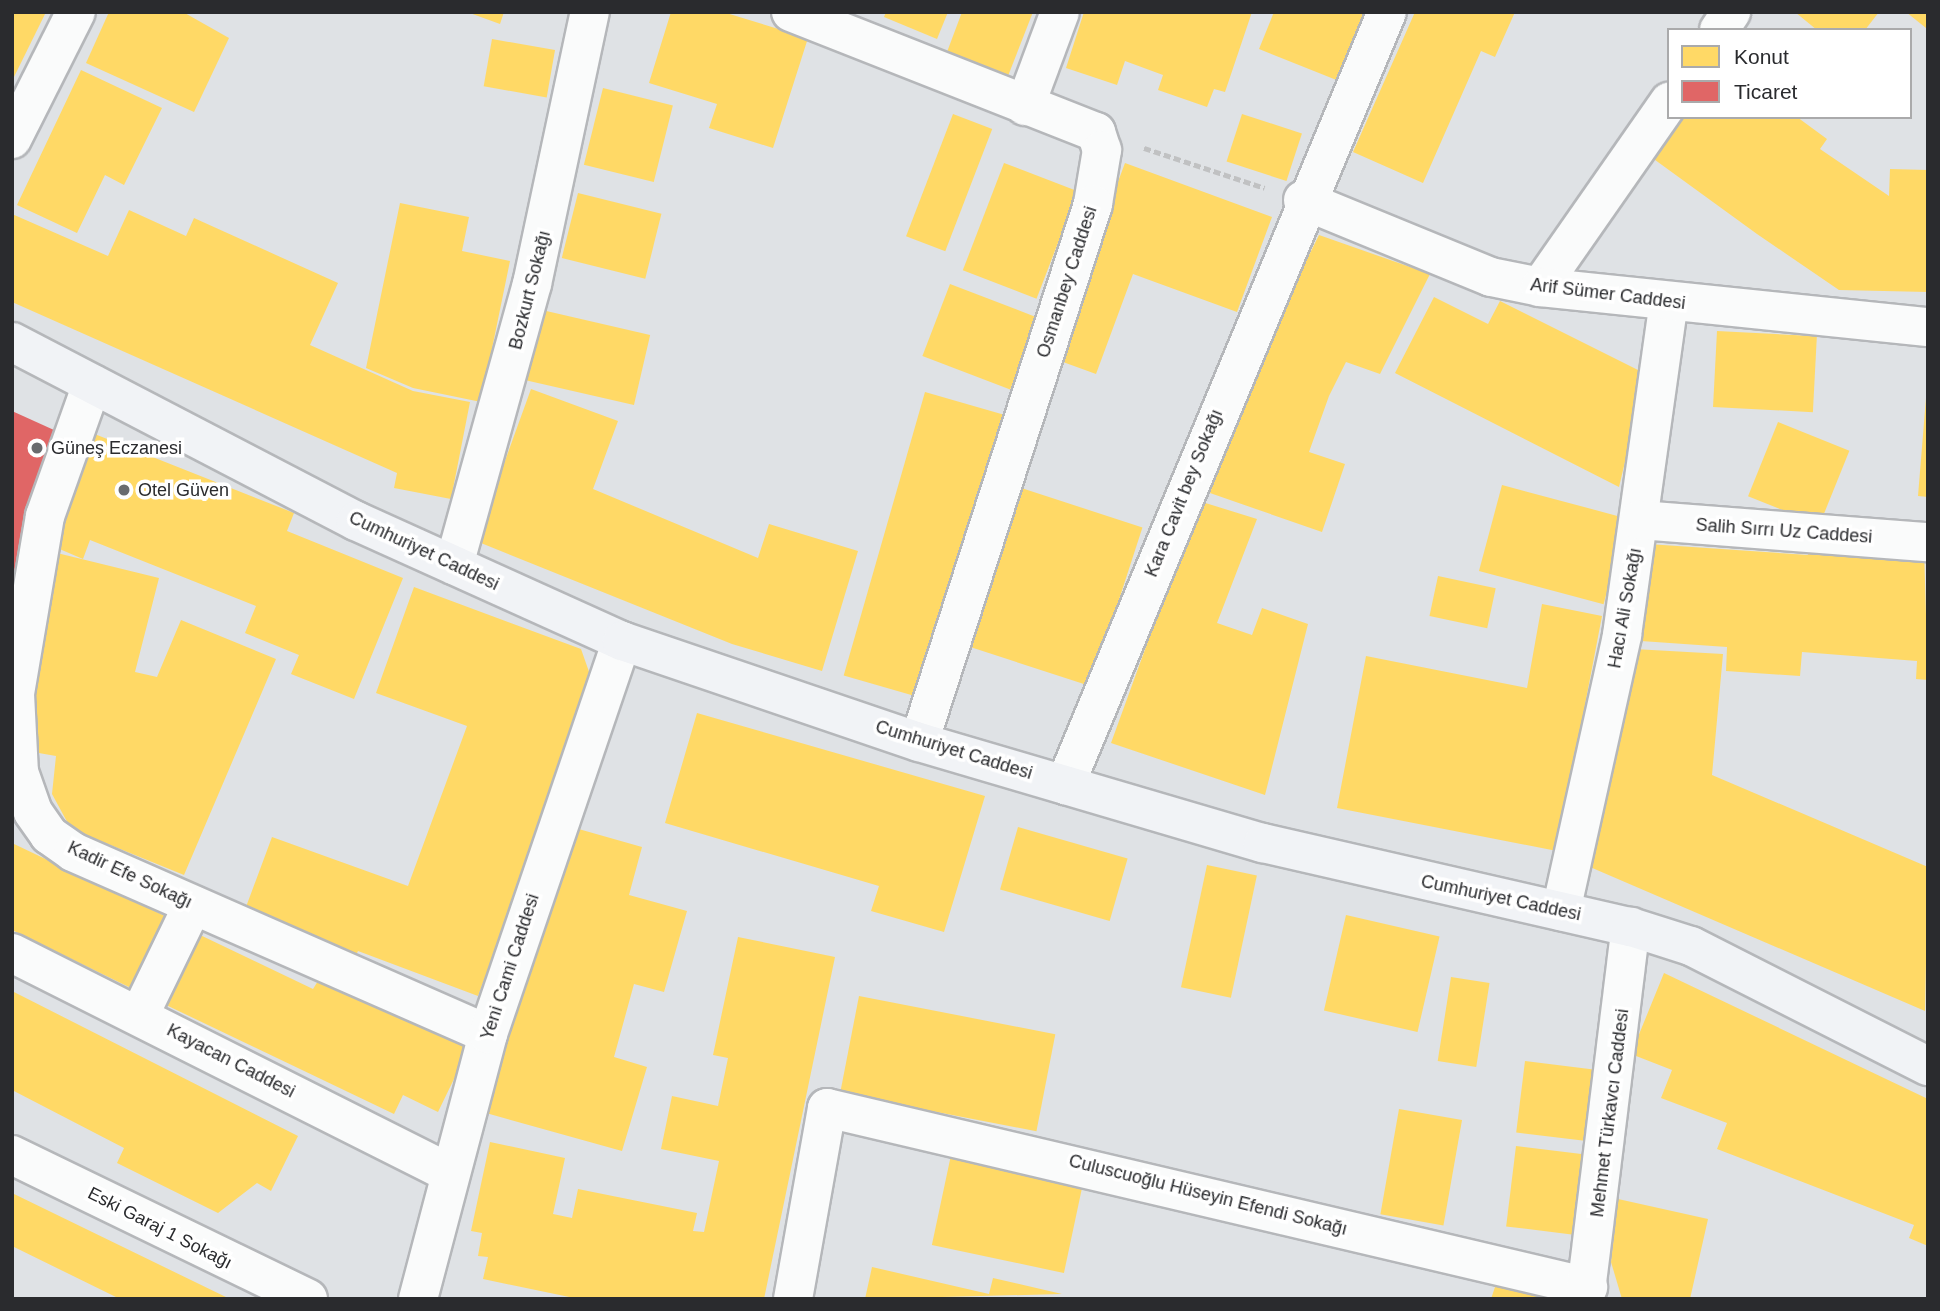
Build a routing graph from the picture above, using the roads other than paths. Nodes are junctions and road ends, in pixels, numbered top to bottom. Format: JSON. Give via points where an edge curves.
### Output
{"nodes":[{"id":1,"x":76,"y":12,"type":"edge"},
{"id":2,"x":590,"y":12,"type":"edge"},
{"id":3,"x":791,"y":12,"type":"edge"},
{"id":4,"x":1060,"y":12,"type":"edge"},
{"id":5,"x":1387,"y":12,"type":"edge"},
{"id":6,"x":1731,"y":12,"type":"edge"},
{"id":7,"x":1720,"y":28,"type":"edge"},
{"id":8,"x":1667,"y":105,"type":"edge"},
{"id":9,"x":1025,"y":106,"type":"junction"},
{"id":10,"x":12,"y":139,"type":"edge"},
{"id":11,"x":1303,"y":200,"type":"junction"},
{"id":12,"x":1540,"y":288,"type":"junction"},
{"id":13,"x":1669,"y":302,"type":"junction"},
{"id":14,"x":1928,"y":327,"type":"edge"},
{"id":15,"x":12,"y":342,"type":"edge"},
{"id":16,"x":92,"y":384,"type":"junction"},
{"id":17,"x":1639,"y":520,"type":"junction"},
{"id":18,"x":1928,"y":541,"type":"edge"},
{"id":19,"x":454,"y":565,"type":"junction"},
{"id":20,"x":622,"y":641,"type":"junction"},
{"id":21,"x":919,"y":742,"type":"junction"},
{"id":22,"x":14,"y":746,"type":"edge"},
{"id":23,"x":1065,"y":785,"type":"junction"},
{"id":24,"x":193,"y":905,"type":"junction"},
{"id":25,"x":1561,"y":911,"type":"junction"},
{"id":26,"x":1631,"y":927,"type":"junction"},
{"id":27,"x":12,"y":953,"type":"edge"},
{"id":28,"x":140,"y":1014,"type":"junction"},
{"id":29,"x":488,"y":1034,"type":"junction"},
{"id":30,"x":1928,"y":1066,"type":"edge"},
{"id":31,"x":12,"y":1154,"type":"edge"},
{"id":32,"x":449,"y":1173,"type":"junction"},
{"id":33,"x":1587,"y":1293,"type":"edge"},
{"id":34,"x":308,"y":1299,"type":"edge"},
{"id":35,"x":418,"y":1299,"type":"edge"},
{"id":36,"x":793,"y":1299,"type":"edge"}],
"edges":[{"from":1,"to":10,"type":"street"},
{"from":2,"to":19,"type":"street","name":"Bozkurt Sokağı","via":[[532,284]]},
{"from":3,"to":9,"type":"street"},
{"from":4,"to":9,"type":"street"},
{"from":5,"to":11,"type":"street","name":"Kara Cavit bey Sokağı"},
{"from":6,"to":7,"type":"street"},
{"from":8,"to":12,"type":"street"},
{"from":9,"to":21,"type":"street","name":"Osmanbey Caddesi","via":[[1096,132],[1101,170]]},
{"from":11,"to":12,"type":"street","name":"Arif Sümer Caddesi","via":[[1491,277]]},
{"from":11,"to":23,"type":"street","name":"Kara Cavit bey Sokağı"},
{"from":12,"to":13,"type":"street","name":"Arif Sümer Caddesi"},
{"from":13,"to":14,"type":"street","name":"Arif Sümer Caddesi"},
{"from":13,"to":17,"type":"street","name":"Hacı Ali Sokağı"},
{"from":15,"to":16,"type":"main road","name":"Cumhuriyet Caddesi"},
{"from":16,"to":19,"type":"main road","name":"Cumhuriyet Caddesi"},
{"from":16,"to":22,"type":"street","name":"Kadir Efe Sokağı","via":[[43,527],[15,694]]},
{"from":17,"to":18,"type":"street","name":"Salih Sırrı Uz Caddesi"},
{"from":17,"to":25,"type":"street","name":"Hacı Ali Sokağı","via":[[1622,635]]},
{"from":19,"to":20,"type":"main road","name":"Cumhuriyet Caddesi"},
{"from":20,"to":21,"type":"main road","name":"Cumhuriyet Caddesi"},
{"from":20,"to":29,"type":"street","name":"Yeni Cami Caddesi"},
{"from":21,"to":23,"type":"main road","name":"Cumhuriyet Caddesi"},
{"from":22,"to":24,"type":"street","name":"Kadir Efe Sokağı","via":[[33,812],[48,835]]},
{"from":23,"to":25,"type":"main road","name":"Cumhuriyet Caddesi","via":[[1263,843]]},
{"from":24,"to":28,"type":"street"},
{"from":24,"to":29,"type":"street","name":"Kadir Efe Sokağı"},
{"from":25,"to":26,"type":"main road","name":"Cumhuriyet Caddesi"},
{"from":26,"to":30,"type":"main road","name":"Cumhuriyet Caddesi","via":[[1691,946]]},
{"from":26,"to":33,"type":"street","name":"Mehmet Türkavcı Caddesi"},
{"from":27,"to":28,"type":"street","name":"Kayacan Caddesi"},
{"from":28,"to":32,"type":"street","name":"Kayacan Caddesi"},
{"from":29,"to":32,"type":"street","name":"Yeni Cami Caddesi"},
{"from":31,"to":34,"type":"street","name":"Eski Garaj 1 Sokağı"},
{"from":32,"to":35,"type":"street","name":"Yeni Cami Caddesi"},
{"from":33,"to":36,"type":"street","name":"Culuscuoğlu Hüseyin Efendi Sokağı","via":[[827,1108]]}]}
